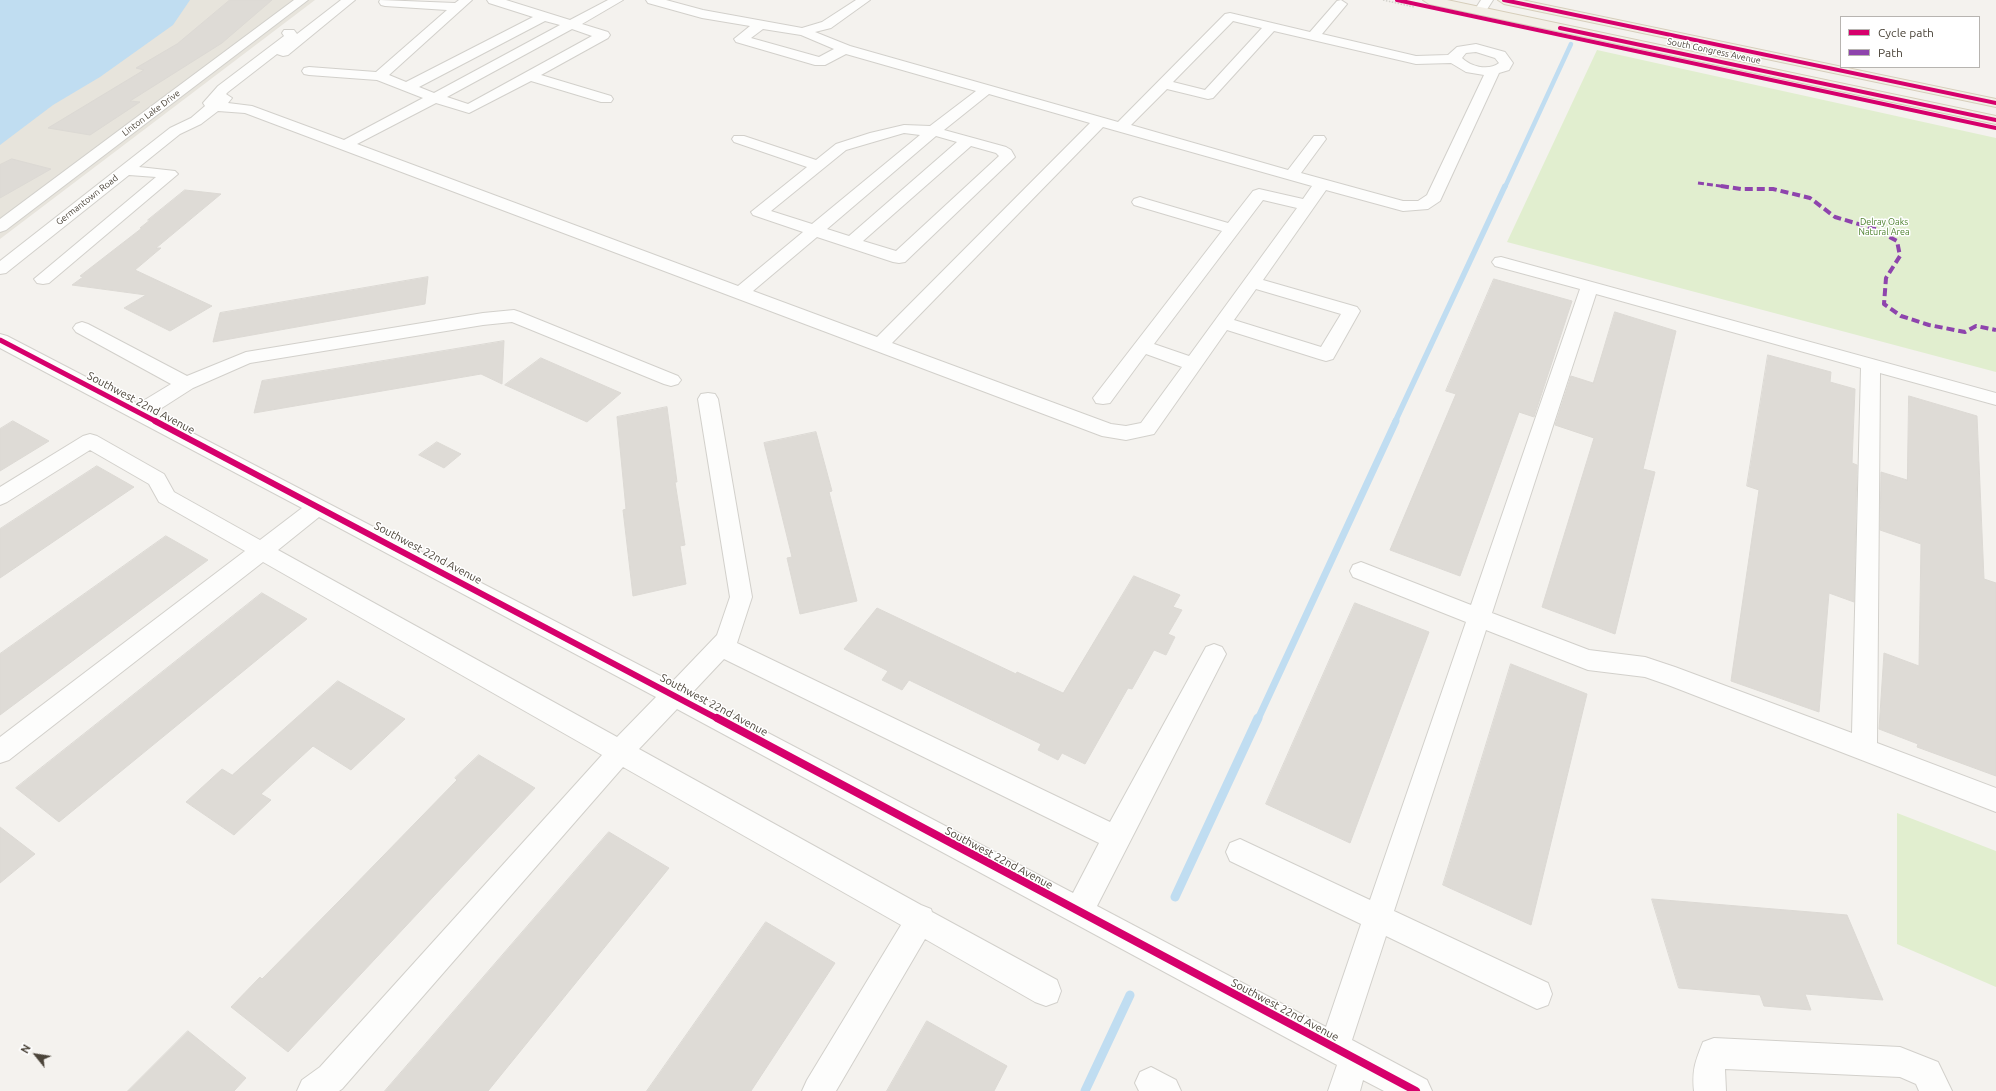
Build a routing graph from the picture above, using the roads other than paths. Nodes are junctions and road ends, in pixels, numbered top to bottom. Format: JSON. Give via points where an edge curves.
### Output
{"nodes":[{"id":1,"x":302,"y":0,"type":"edge"},
{"id":2,"x":333,"y":0,"type":"edge"},
{"id":3,"x":349,"y":0,"type":"edge"},
{"id":4,"x":493,"y":0,"type":"edge"},
{"id":5,"x":616,"y":0,"type":"edge"},
{"id":6,"x":652,"y":0,"type":"edge"},
{"id":7,"x":864,"y":0,"type":"edge"},
{"id":8,"x":1504,"y":0,"type":"edge"},
{"id":9,"x":385,"y":2,"type":"dead end"},
{"id":10,"x":1425,"y":2,"type":"edge"},
{"id":11,"x":462,"y":4,"type":"edge"},
{"id":12,"x":1341,"y":4,"type":"dead end"},
{"id":13,"x":841,"y":5,"type":"edge"},
{"id":14,"x":1484,"y":6,"type":"edge"},
{"id":15,"x":545,"y":16,"type":"junction"},
{"id":16,"x":570,"y":24,"type":"junction"},
{"id":17,"x":761,"y":24,"type":"junction"},
{"id":18,"x":1271,"y":26,"type":"junction"},
{"id":19,"x":808,"y":30,"type":"junction"},
{"id":20,"x":289,"y":34,"type":"junction"},
{"id":21,"x":1313,"y":36,"type":"junction"},
{"id":22,"x":845,"y":49,"type":"junction"},
{"id":23,"x":1455,"y":58,"type":"junction"},
{"id":24,"x":309,"y":71,"type":"dead end"},
{"id":25,"x":1493,"y":71,"type":"junction"},
{"id":26,"x":379,"y":76,"type":"junction"},
{"id":27,"x":530,"y":76,"type":"junction"},
{"id":28,"x":1163,"y":84,"type":"junction"},
{"id":29,"x":407,"y":87,"type":"junction"},
{"id":30,"x":986,"y":89,"type":"junction"},
{"id":31,"x":436,"y":98,"type":"junction"},
{"id":32,"x":606,"y":99,"type":"dead end"},
{"id":33,"x":1996,"y":103,"type":"edge"},
{"id":34,"x":215,"y":106,"type":"junction"},
{"id":35,"x":1996,"y":120,"type":"edge"},
{"id":36,"x":1100,"y":121,"type":"junction"},
{"id":37,"x":1121,"y":127,"type":"junction"},
{"id":38,"x":175,"y":131,"type":"junction"},
{"id":39,"x":933,"y":131,"type":"junction"},
{"id":40,"x":739,"y":139,"type":"dead end"},
{"id":41,"x":1319,"y":139,"type":"dead end"},
{"id":42,"x":968,"y":141,"type":"junction"},
{"id":43,"x":345,"y":145,"type":"junction"},
{"id":44,"x":818,"y":165,"type":"junction"},
{"id":45,"x":125,"y":170,"type":"junction"},
{"id":46,"x":1292,"y":175,"type":"junction"},
{"id":47,"x":1322,"y":184,"type":"junction"},
{"id":48,"x":1140,"y":202,"type":"dead end"},
{"id":49,"x":1306,"y":205,"type":"junction"},
{"id":50,"x":0,"y":227,"type":"edge"},
{"id":51,"x":1232,"y":229,"type":"junction"},
{"id":52,"x":813,"y":230,"type":"junction"},
{"id":53,"x":852,"y":242,"type":"junction"},
{"id":54,"x":1501,"y":262,"type":"dead end"},
{"id":55,"x":0,"y":269,"type":"edge"},
{"id":56,"x":43,"y":279,"type":"dead end"},
{"id":57,"x":1252,"y":282,"type":"junction"},
{"id":58,"x":1590,"y":286,"type":"junction"},
{"id":59,"x":740,"y":293,"type":"junction"},
{"id":60,"x":1223,"y":322,"type":"junction"},
{"id":61,"x":82,"y":328,"type":"dead end"},
{"id":62,"x":0,"y":340,"type":"edge"},
{"id":63,"x":880,"y":345,"type":"junction"},
{"id":64,"x":1142,"y":346,"type":"junction"},
{"id":65,"x":1193,"y":364,"type":"junction"},
{"id":66,"x":1871,"y":364,"type":"junction"},
{"id":67,"x":671,"y":380,"type":"dead end"},
{"id":68,"x":186,"y":384,"type":"junction"},
{"id":69,"x":1103,"y":398,"type":"dead end"},
{"id":70,"x":1996,"y":398,"type":"edge"},
{"id":71,"x":708,"y":399,"type":"dead end"},
{"id":72,"x":139,"y":413,"type":"junction"},
{"id":73,"x":0,"y":497,"type":"edge"},
{"id":74,"x":318,"y":507,"type":"junction"},
{"id":75,"x":262,"y":551,"type":"junction"},
{"id":76,"x":1361,"y":571,"type":"dead end"},
{"id":77,"x":1479,"y":616,"type":"junction"},
{"id":78,"x":721,"y":646,"type":"junction"},
{"id":79,"x":1214,"y":654,"type":"dead end"},
{"id":80,"x":674,"y":695,"type":"junction"},
{"id":81,"x":1864,"y":749,"type":"junction"},
{"id":82,"x":0,"y":752,"type":"edge"},
{"id":83,"x":620,"y":752,"type":"junction"},
{"id":84,"x":1996,"y":800,"type":"edge"},
{"id":85,"x":1116,"y":838,"type":"junction"},
{"id":86,"x":1240,"y":852,"type":"dead end"},
{"id":87,"x":1079,"y":912,"type":"junction"},
{"id":88,"x":1378,"y":918,"type":"junction"},
{"id":89,"x":921,"y":919,"type":"junction"},
{"id":90,"x":1046,"y":991,"type":"dead end"},
{"id":91,"x":1537,"y":994,"type":"dead end"},
{"id":92,"x":1344,"y":1053,"type":"junction"},
{"id":93,"x":313,"y":1091,"type":"edge"},
{"id":94,"x":818,"y":1091,"type":"edge"},
{"id":95,"x":1344,"y":1091,"type":"edge"},
{"id":96,"x":1416,"y":1091,"type":"edge"},
{"id":97,"x":1710,"y":1091,"type":"edge"},
{"id":98,"x":1936,"y":1091,"type":"edge"}],
"edges":[{"from":1,"to":50,"type":"street","name":"Linton Lake Drive"},
{"from":2,"to":20,"type":"street","name":"Germantown Road"},
{"from":3,"to":34,"type":"street","name":"Germantown Road"},
{"from":4,"to":15,"type":"street"},
{"from":5,"to":16,"type":"street"},
{"from":6,"to":17,"type":"street","via":[[702,14]]},
{"from":7,"to":13,"type":"street"},
{"from":8,"to":33,"type":"main road","name":"South Congress Avenue"},
{"from":9,"to":11,"type":"street"},
{"from":10,"to":14,"type":"main road","name":"South Congress Avenue"},
{"from":11,"to":26,"type":"street"},
{"from":12,"to":21,"type":"street"},
{"from":13,"to":19,"type":"street","via":[[826,25]]},
{"from":14,"to":35,"type":"main road","name":"South Congress Avenue"},
{"from":15,"to":16,"type":"street"},
{"from":15,"to":29,"type":"street"},
{"from":16,"to":27,"type":"street","via":[[603,35]]},
{"from":16,"to":31,"type":"street"},
{"from":17,"to":19,"type":"street"},
{"from":17,"to":22,"type":"street","via":[[741,39],[820,62]]},
{"from":18,"to":21,"type":"street"},
{"from":18,"to":28,"type":"street","via":[[1230,17]]},
{"from":18,"to":28,"type":"street","via":[[1208,95]]},
{"from":19,"to":22,"type":"street"},
{"from":20,"to":34,"type":"street","via":[[292,36],[212,99],[210,103]]},
{"from":20,"to":38,"type":"street","name":"Germantown Road","via":[[178,120]]},
{"from":21,"to":23,"type":"street","via":[[1416,60]]},
{"from":22,"to":30,"type":"street"},
{"from":23,"to":25,"type":"street","via":[[1457,62],[1469,68]]},
{"from":23,"to":25,"type":"street","via":[[1457,52],[1468,49],[1493,52],[1506,63]]},
{"from":24,"to":26,"type":"street"},
{"from":25,"to":47,"type":"street","via":[[1434,198],[1422,206],[1403,206]]},
{"from":26,"to":29,"type":"street"},
{"from":27,"to":31,"type":"street","via":[[469,109]]},
{"from":27,"to":32,"type":"street"},
{"from":28,"to":37,"type":"street"},
{"from":29,"to":31,"type":"street"},
{"from":30,"to":36,"type":"street"},
{"from":30,"to":39,"type":"street"},
{"from":31,"to":43,"type":"street"},
{"from":34,"to":38,"type":"street","name":"Germantown Road","via":[[196,121]]},
{"from":34,"to":43,"type":"street","via":[[247,109]]},
{"from":36,"to":37,"type":"street"},
{"from":36,"to":63,"type":"street"},
{"from":37,"to":46,"type":"street"},
{"from":38,"to":45,"type":"street","name":"Germantown Road"},
{"from":39,"to":42,"type":"street"},
{"from":39,"to":44,"type":"street","via":[[904,129],[875,136],[841,147]]},
{"from":39,"to":52,"type":"street"},
{"from":40,"to":44,"type":"street"},
{"from":41,"to":46,"type":"street"},
{"from":42,"to":53,"type":"street"},
{"from":42,"to":53,"type":"street","via":[[1001,150],[1007,157],[899,258]]},
{"from":43,"to":59,"type":"street"},
{"from":44,"to":52,"type":"street","via":[[759,212]]},
{"from":45,"to":55,"type":"street","name":"Germantown Road"},
{"from":45,"to":56,"type":"street","via":[[170,174]]},
{"from":46,"to":47,"type":"street"},
{"from":47,"to":49,"type":"street"},
{"from":48,"to":51,"type":"street"},
{"from":49,"to":51,"type":"street","via":[[1259,194]]},
{"from":49,"to":57,"type":"street"},
{"from":51,"to":64,"type":"street"},
{"from":52,"to":53,"type":"street"},
{"from":52,"to":59,"type":"street"},
{"from":54,"to":58,"type":"street"},
{"from":57,"to":60,"type":"street"},
{"from":57,"to":60,"type":"street","via":[[1351,311],[1326,355]]},
{"from":58,"to":66,"type":"street"},
{"from":58,"to":77,"type":"street"},
{"from":59,"to":63,"type":"street"},
{"from":60,"to":65,"type":"street"},
{"from":61,"to":68,"type":"street"},
{"from":62,"to":72,"type":"street","name":"Southwest 22nd Avenue"},
{"from":63,"to":65,"type":"street","via":[[1109,431],[1126,433],[1147,429]]},
{"from":64,"to":65,"type":"street"},
{"from":64,"to":69,"type":"street"},
{"from":66,"to":70,"type":"street"},
{"from":66,"to":81,"type":"street"},
{"from":67,"to":68,"type":"street","via":[[514,316],[246,358]]},
{"from":68,"to":72,"type":"street"},
{"from":71,"to":78,"type":"street","via":[[741,597],[727,640]]},
{"from":72,"to":74,"type":"street","name":"Southwest 22nd Avenue"},
{"from":73,"to":75,"type":"street","via":[[90,441],[157,479],[166,497]]},
{"from":74,"to":75,"type":"street"},
{"from":74,"to":80,"type":"street","name":"Southwest 22nd Avenue"},
{"from":75,"to":82,"type":"street"},
{"from":75,"to":83,"type":"street"},
{"from":76,"to":77,"type":"street"},
{"from":77,"to":81,"type":"street","via":[[1588,660],[1645,668],[1675,677]]},
{"from":77,"to":88,"type":"street"},
{"from":78,"to":80,"type":"street"},
{"from":78,"to":85,"type":"street"},
{"from":79,"to":85,"type":"street"},
{"from":80,"to":83,"type":"street"},
{"from":80,"to":87,"type":"street","name":"Southwest 22nd Avenue"},
{"from":81,"to":84,"type":"street"},
{"from":83,"to":89,"type":"street"},
{"from":83,"to":93,"type":"street","via":[[331,1078]]},
{"from":85,"to":87,"type":"street"},
{"from":86,"to":88,"type":"street"},
{"from":87,"to":92,"type":"street","name":"Southwest 22nd Avenue"},
{"from":88,"to":91,"type":"street"},
{"from":88,"to":92,"type":"street"},
{"from":89,"to":90,"type":"street"},
{"from":89,"to":94,"type":"street"},
{"from":92,"to":95,"type":"street"},
{"from":92,"to":96,"type":"street","name":"Southwest 22nd Avenue"},
{"from":97,"to":98,"type":"street","via":[[1708,1072],[1714,1053],[1900,1062],[1927,1073]]}]}
